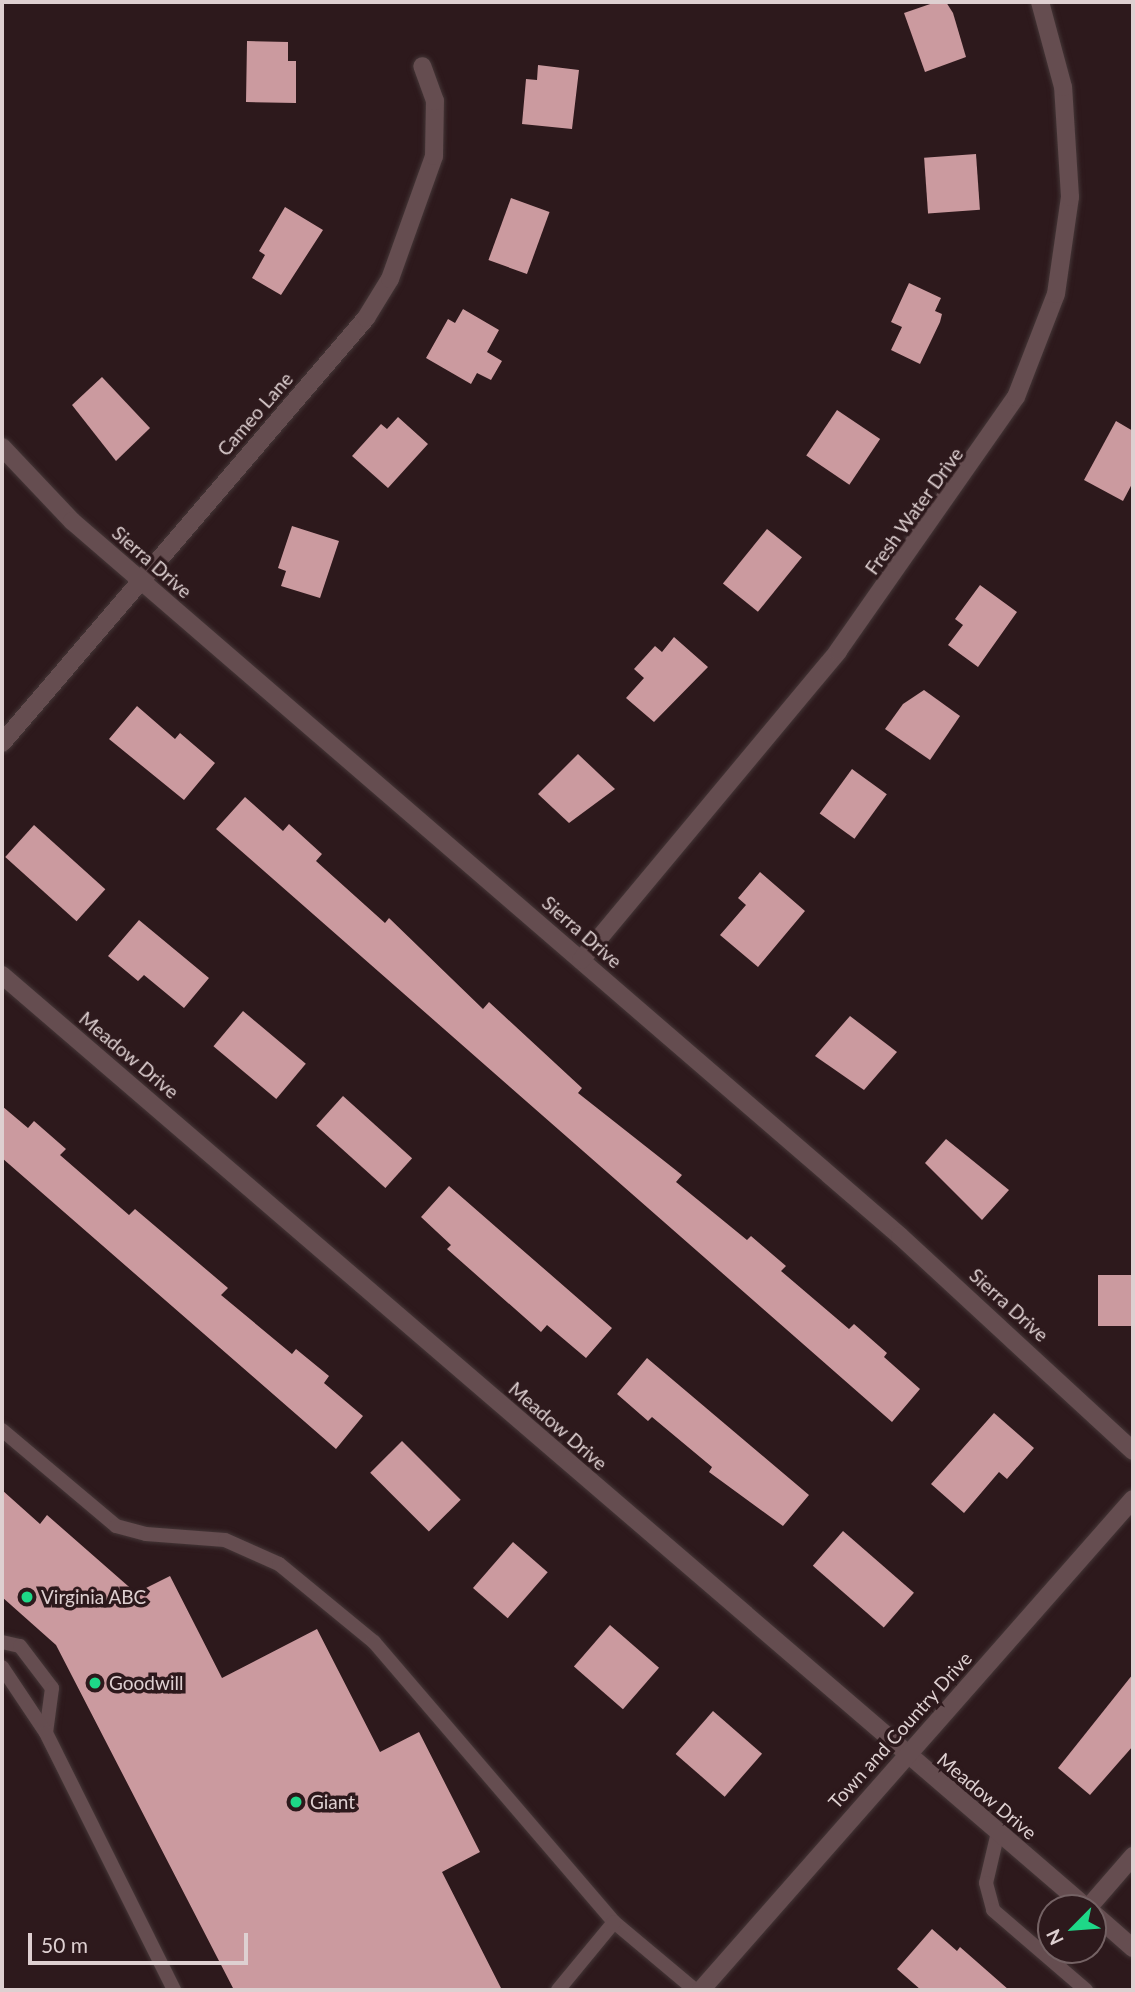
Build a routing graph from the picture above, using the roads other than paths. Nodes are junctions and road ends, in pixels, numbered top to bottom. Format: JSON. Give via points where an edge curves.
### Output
{"nodes":[{"id":1,"x":1040,"y":2,"type":"edge"},
{"id":2,"x":422,"y":66,"type":"dead end"},
{"id":3,"x":2,"y":447,"type":"edge"},
{"id":4,"x":140,"y":579,"type":"junction"},
{"id":5,"x":2,"y":743,"type":"edge"},
{"id":6,"x":582,"y":960,"type":"junction"},
{"id":7,"x":2,"y":975,"type":"edge"},
{"id":8,"x":2,"y":1430,"type":"edge"},
{"id":9,"x":1133,"y":1451,"type":"edge"},
{"id":10,"x":1133,"y":1499,"type":"edge"},
{"id":11,"x":2,"y":1642,"type":"edge"},
{"id":12,"x":2,"y":1667,"type":"edge"},
{"id":13,"x":46,"y":1733,"type":"junction"},
{"id":14,"x":905,"y":1754,"type":"junction"},
{"id":15,"x":998,"y":1832,"type":"junction"},
{"id":16,"x":1133,"y":1856,"type":"edge"},
{"id":17,"x":1071,"y":1894,"type":"edge"},
{"id":18,"x":1100,"y":1894,"type":"edge"},
{"id":19,"x":614,"y":1922,"type":"junction"},
{"id":20,"x":1107,"y":1925,"type":"edge"},
{"id":21,"x":1133,"y":1948,"type":"edge"},
{"id":22,"x":174,"y":1990,"type":"edge"},
{"id":23,"x":558,"y":1990,"type":"edge"},
{"id":24,"x":695,"y":1990,"type":"edge"},
{"id":25,"x":701,"y":1990,"type":"edge"},
{"id":26,"x":1086,"y":1990,"type":"edge"}],
"edges":[{"from":1,"to":6,"type":"street","name":"Fresh Water Drive","via":[[1063,87],[1070,197],[1056,294],[1017,397],[838,651]]},
{"from":2,"to":4,"type":"street","name":"Cameo Lane","via":[[435,101],[435,156],[390,279],[366,318]]},
{"from":3,"to":4,"type":"street","name":"Sierra Drive","via":[[72,521]]},
{"from":4,"to":5,"type":"street","name":"Cameo Lane"},
{"from":4,"to":6,"type":"street","name":"Sierra Drive"},
{"from":6,"to":9,"type":"street","name":"Sierra Drive","via":[[900,1236]]},
{"from":7,"to":14,"type":"street","name":"Meadow Drive"},
{"from":8,"to":19,"type":"lane","via":[[116,1526],[146,1534],[225,1540],[279,1564],[393,1661]]},
{"from":10,"to":14,"type":"street","name":"Town and Country Drive"},
{"from":11,"to":13,"type":"lane","via":[[20,1646],[52,1688]]},
{"from":12,"to":13,"type":"lane"},
{"from":13,"to":22,"type":"lane"},
{"from":14,"to":15,"type":"street","name":"Meadow Drive"},
{"from":14,"to":25,"type":"street","name":"Town and Country Drive"},
{"from":15,"to":17,"type":"street","name":"Meadow Drive"},
{"from":15,"to":26,"type":"lane","via":[[986,1883],[993,1910]]},
{"from":16,"to":18,"type":"street"},
{"from":19,"to":23,"type":"lane"},
{"from":19,"to":24,"type":"lane"},
{"from":20,"to":21,"type":"street"}]}
